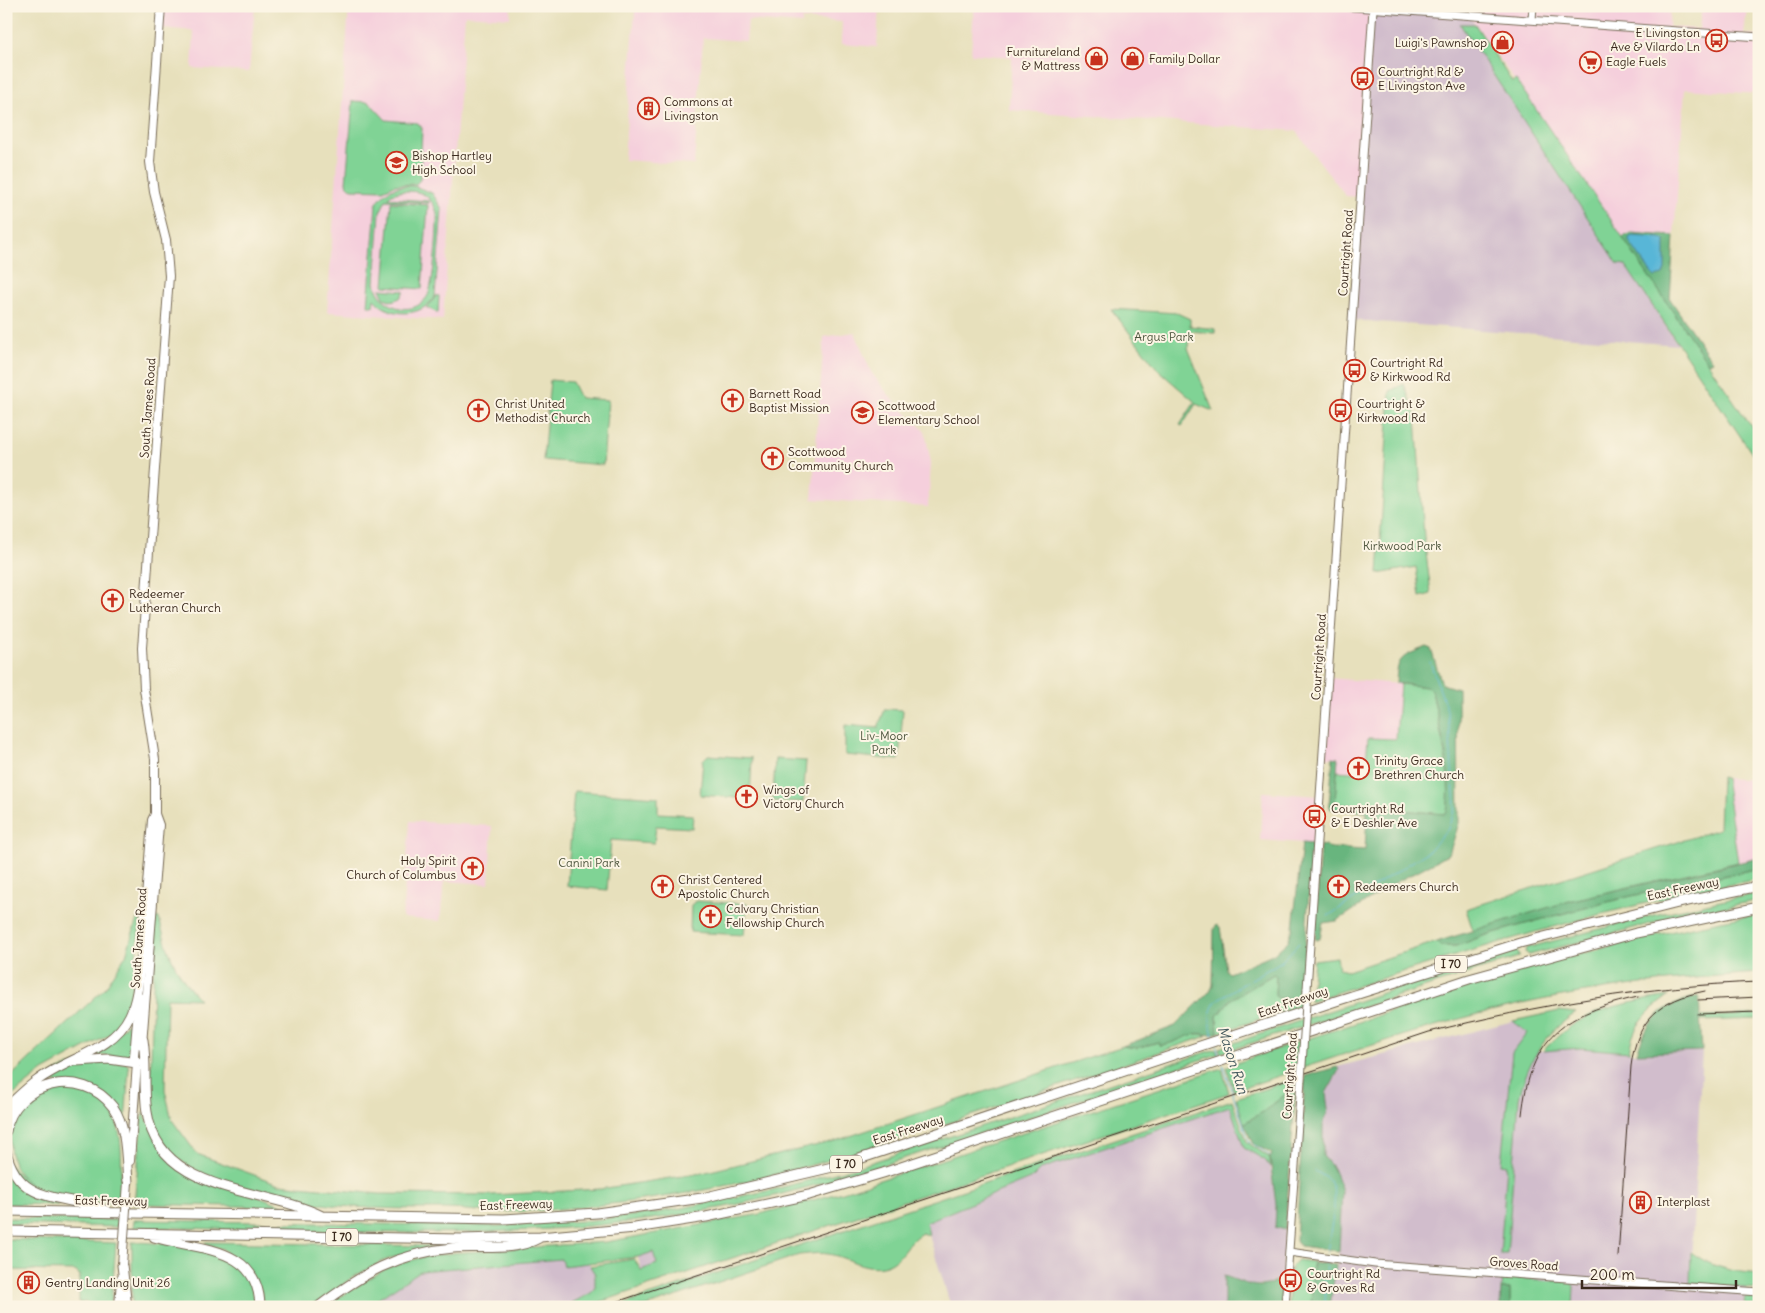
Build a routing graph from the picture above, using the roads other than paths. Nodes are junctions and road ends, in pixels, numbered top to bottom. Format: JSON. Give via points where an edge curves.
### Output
{"nodes":[{"id":1,"x":161,"y":6,"type":"edge"},
{"id":2,"x":1340,"y":6,"type":"edge"},
{"id":3,"x":1533,"y":6,"type":"edge"},
{"id":4,"x":1373,"y":9,"type":"junction"},
{"id":5,"x":1532,"y":20,"type":"junction"},
{"id":6,"x":1759,"y":37,"type":"edge"},
{"id":7,"x":155,"y":814,"type":"junction"},
{"id":8,"x":1759,"y":886,"type":"edge"},
{"id":9,"x":1759,"y":907,"type":"edge"},
{"id":10,"x":141,"y":959,"type":"junction"},
{"id":11,"x":143,"y":1040,"type":"junction"},
{"id":12,"x":69,"y":1062,"type":"junction"},
{"id":13,"x":138,"y":1062,"type":"junction"},
{"id":14,"x":6,"y":1108,"type":"edge"},
{"id":15,"x":6,"y":1131,"type":"edge"},
{"id":16,"x":6,"y":1151,"type":"edge"},
{"id":17,"x":128,"y":1182,"type":"junction"},
{"id":18,"x":6,"y":1211,"type":"edge"},
{"id":19,"x":112,"y":1213,"type":"junction"},
{"id":20,"x":325,"y":1217,"type":"junction"},
{"id":21,"x":6,"y":1231,"type":"edge"},
{"id":22,"x":144,"y":1234,"type":"junction"},
{"id":23,"x":540,"y":1237,"type":"junction"},
{"id":24,"x":1289,"y":1252,"type":"junction"},
{"id":25,"x":122,"y":1265,"type":"junction"},
{"id":26,"x":1759,"y":1292,"type":"edge"},
{"id":27,"x":119,"y":1307,"type":"edge"},
{"id":28,"x":127,"y":1307,"type":"edge"},
{"id":29,"x":260,"y":1307,"type":"edge"},
{"id":30,"x":318,"y":1307,"type":"edge"},
{"id":31,"x":1285,"y":1307,"type":"edge"}],
"edges":[{"from":1,"to":7,"type":"main road","name":"South James Road","via":[[150,162],[166,240],[169,276],[142,648],[154,759]]},
{"from":2,"to":4,"type":"street"},
{"from":3,"to":5,"type":"street"},
{"from":4,"to":5,"type":"street"},
{"from":4,"to":24,"type":"street","name":"Courtright Road","bridge":true},
{"from":5,"to":6,"type":"street"},
{"from":7,"to":10,"type":"main road","name":"South James Road"},
{"from":7,"to":11,"type":"main road","name":"South James Road","via":[[159,825]]},
{"from":8,"to":20,"type":"highway","name":"East Freeway","number":"I 70","via":[[1678,902],[1520,943],[1374,988],[841,1165],[711,1196],[627,1209],[538,1217]]},
{"from":9,"to":23,"type":"highway","number":"I 70","via":[[1636,933],[1468,979],[809,1195],[669,1224]]},
{"from":10,"to":12,"type":"highway","via":[[134,1003],[125,1023],[108,1040]]},
{"from":10,"to":13,"type":"main road","name":"South James Road","via":[[134,1057]]},
{"from":11,"to":13,"type":"main road","name":"South James Road","via":[[142,1058]]},
{"from":11,"to":20,"type":"highway","via":[[147,1113],[156,1140],[169,1158],[193,1175],[236,1190],[303,1206]]},
{"from":12,"to":13,"type":"highway","via":[[109,1059]]},
{"from":12,"to":14,"type":"highway","via":[[37,1080]]},
{"from":13,"to":17,"type":"main road","name":"South James Road"},
{"from":15,"to":17,"type":"highway","via":[[14,1110],[37,1089],[61,1082],[91,1089],[109,1102],[120,1121]]},
{"from":16,"to":19,"type":"highway","via":[[17,1176],[32,1190],[52,1199]]},
{"from":17,"to":25,"type":"main road","name":"South James Road","bridge":true},
{"from":18,"to":19,"type":"highway","name":"East Freeway","number":"I 70"},
{"from":19,"to":20,"type":"highway","name":"East Freeway","number":"I 70"},
{"from":21,"to":22,"type":"highway","number":"I 70"},
{"from":22,"to":23,"type":"highway","number":"I 70","via":[[462,1239]]},
{"from":22,"to":29,"type":"highway","via":[[230,1256],[252,1277]]},
{"from":23,"to":30,"type":"highway","via":[[528,1244],[453,1248],[394,1260],[363,1275]]},
{"from":24,"to":26,"type":"street","name":"Groves Road","via":[[1384,1265]]},
{"from":24,"to":31,"type":"street","name":"Courtright Road"},
{"from":25,"to":27,"type":"main road","name":"South James Road"},
{"from":25,"to":28,"type":"highway"}]}
